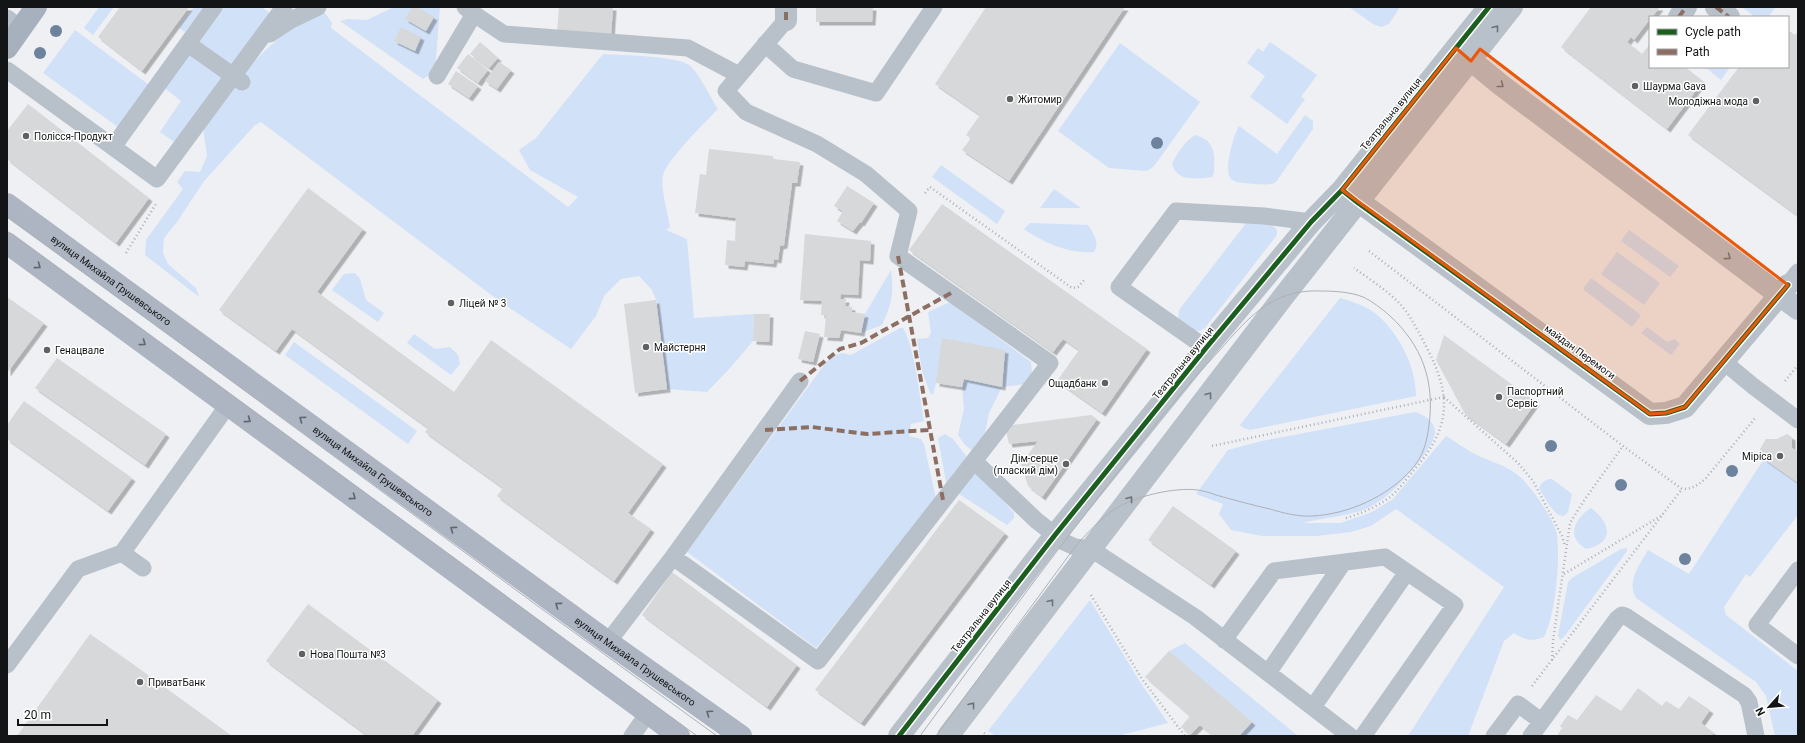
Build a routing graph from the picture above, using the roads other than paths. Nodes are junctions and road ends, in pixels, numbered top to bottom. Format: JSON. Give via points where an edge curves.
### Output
{"nodes":[{"id":1,"x":36,"y":7,"type":"edge"},
{"id":2,"x":214,"y":7,"type":"edge"},
{"id":3,"x":318,"y":7,"type":"edge"},
{"id":4,"x":934,"y":7,"type":"edge"},
{"id":5,"x":1512,"y":7,"type":"edge"},
{"id":6,"x":1686,"y":7,"type":"edge"},
{"id":7,"x":1716,"y":7,"type":"edge"},
{"id":8,"x":279,"y":9,"type":"edge"},
{"id":9,"x":1483,"y":9,"type":"edge"},
{"id":10,"x":470,"y":10,"type":"edge"},
{"id":11,"x":786,"y":14,"type":"edge"},
{"id":12,"x":1680,"y":16,"type":"edge"},
{"id":13,"x":1728,"y":16,"type":"edge"},
{"id":14,"x":14,"y":23,"type":"edge"},
{"id":15,"x":258,"y":42,"type":"junction"},
{"id":16,"x":188,"y":44,"type":"junction"},
{"id":17,"x":765,"y":44,"type":"junction"},
{"id":18,"x":7,"y":48,"type":"edge"},
{"id":19,"x":1468,"y":49,"type":"junction"},
{"id":20,"x":7,"y":70,"type":"edge"},
{"id":21,"x":739,"y":74,"type":"junction"},
{"id":22,"x":437,"y":76,"type":"dead end"},
{"id":23,"x":238,"y":79,"type":"junction"},
{"id":24,"x":113,"y":147,"type":"junction"},
{"id":25,"x":1350,"y":196,"type":"junction"},
{"id":26,"x":7,"y":204,"type":"edge"},
{"id":27,"x":1311,"y":222,"type":"junction"},
{"id":28,"x":7,"y":243,"type":"edge"},
{"id":29,"x":1791,"y":286,"type":"edge"},
{"id":30,"x":1798,"y":309,"type":"edge"},
{"id":31,"x":1206,"y":348,"type":"junction"},
{"id":32,"x":1724,"y":362,"type":"junction"},
{"id":33,"x":800,"y":381,"type":"dead end"},
{"id":34,"x":228,"y":405,"type":"junction"},
{"id":35,"x":1798,"y":420,"type":"edge"},
{"id":36,"x":974,"y":461,"type":"junction"},
{"id":37,"x":1055,"y":535,"type":"junction"},
{"id":38,"x":1092,"y":549,"type":"junction"},
{"id":39,"x":122,"y":553,"type":"junction"},
{"id":40,"x":673,"y":557,"type":"junction"},
{"id":41,"x":1343,"y":563,"type":"junction"},
{"id":42,"x":143,"y":568,"type":"dead end"},
{"id":43,"x":1798,"y":570,"type":"edge"},
{"id":44,"x":1407,"y":572,"type":"junction"},
{"id":45,"x":1224,"y":640,"type":"junction"},
{"id":46,"x":608,"y":642,"type":"junction"},
{"id":47,"x":1798,"y":656,"type":"edge"},
{"id":48,"x":7,"y":665,"type":"edge"},
{"id":49,"x":1268,"y":673,"type":"junction"},
{"id":50,"x":1313,"y":707,"type":"junction"},
{"id":51,"x":648,"y":713,"type":"junction"},
{"id":52,"x":1541,"y":721,"type":"junction"},
{"id":53,"x":632,"y":736,"type":"edge"},
{"id":54,"x":679,"y":736,"type":"edge"},
{"id":55,"x":741,"y":736,"type":"edge"},
{"id":56,"x":899,"y":736,"type":"edge"},
{"id":57,"x":948,"y":736,"type":"edge"},
{"id":58,"x":1350,"y":736,"type":"edge"},
{"id":59,"x":1363,"y":736,"type":"edge"},
{"id":60,"x":1494,"y":736,"type":"edge"},
{"id":61,"x":1531,"y":736,"type":"edge"},
{"id":62,"x":1756,"y":736,"type":"edge"}],
"edges":[{"from":1,"to":14,"type":"highway"},
{"from":2,"to":16,"type":"lane"},
{"from":3,"to":15,"type":"lane","via":[[291,20]]},
{"from":4,"to":17,"type":"lane","via":[[876,93],[793,69]]},
{"from":19,"to":5,"type":"street","name":"Театральна вулиця","one_way":true},
{"from":6,"to":12,"type":"street"},
{"from":7,"to":13,"type":"street"},
{"from":8,"to":15,"type":"lane"},
{"from":9,"to":19,"type":"street","name":"Театральна вулиця"},
{"from":10,"to":21,"type":"lane","via":[[504,34],[688,48]]},
{"from":10,"to":22,"type":"lane"},
{"from":11,"to":17,"type":"lane"},
{"from":14,"to":18,"type":"highway"},
{"from":15,"to":23,"type":"lane"},
{"from":16,"to":23,"type":"lane"},
{"from":16,"to":24,"type":"lane"},
{"from":17,"to":21,"type":"lane"},
{"from":19,"to":25,"type":"street","name":"Театральна вулиця"},
{"from":19,"to":29,"type":"street"},
{"from":20,"to":24,"type":"lane"},
{"from":21,"to":36,"type":"lane","via":[[726,91],[746,112],[817,144],[866,174],[909,211],[898,256],[1050,363]]},
{"from":23,"to":24,"type":"lane","via":[[157,179]]},
{"from":25,"to":27,"type":"street","name":"Театральна вулиця"},
{"from":25,"to":32,"type":"street","name":"майдан Перемоги","via":[[1650,414],[1666,413],[1685,407]]},
{"from":38,"to":25,"type":"street","name":"Театральна вулиця","one_way":true,"via":[[1283,297]]},
{"from":46,"to":26,"type":"main road","name":"вулиця Михайла Грушевського","one_way":true},
{"from":27,"to":31,"type":"street","name":"Театральна вулиця"},
{"from":27,"to":31,"type":"lane","via":[[1264,216],[1176,212],[1119,287]]},
{"from":28,"to":34,"type":"main road","one_way":true},
{"from":29,"to":30,"type":"street"},
{"from":29,"to":32,"type":"street","name":"майдан Перемоги"},
{"from":31,"to":37,"type":"street","name":"Театральна вулиця"},
{"from":32,"to":35,"type":"lane"},
{"from":33,"to":40,"type":"lane"},
{"from":34,"to":39,"type":"lane"},
{"from":34,"to":51,"type":"main road","one_way":true},
{"from":36,"to":37,"type":"lane","via":[[1036,521]]},
{"from":36,"to":40,"type":"lane","via":[[818,660]]},
{"from":37,"to":38,"type":"lane","via":[[1075,547]]},
{"from":37,"to":56,"type":"street","name":"Театральна вулиця"},
{"from":38,"to":45,"type":"lane"},
{"from":57,"to":38,"type":"street","name":"Театральна вулиця","one_way":true},
{"from":39,"to":42,"type":"lane"},
{"from":39,"to":48,"type":"lane","via":[[78,569]]},
{"from":40,"to":46,"type":"lane"},
{"from":41,"to":44,"type":"lane","via":[[1385,557]]},
{"from":41,"to":45,"type":"lane","via":[[1274,571]]},
{"from":41,"to":49,"type":"lane"},
{"from":43,"to":47,"type":"lane","via":[[1757,625]]},
{"from":44,"to":50,"type":"lane"},
{"from":44,"to":59,"type":"lane","via":[[1455,605]]},
{"from":45,"to":49,"type":"lane"},
{"from":55,"to":46,"type":"main road","name":"вулиця Михайла Грушевського","one_way":true},
{"from":49,"to":50,"type":"lane"},
{"from":50,"to":58,"type":"lane"},
{"from":51,"to":53,"type":"lane"},
{"from":51,"to":54,"type":"main road"},
{"from":52,"to":60,"type":"lane","via":[[1518,704]]},
{"from":52,"to":61,"type":"lane"},
{"from":52,"to":62,"type":"lane","via":[[1617,619],[1622,616],[1744,696],[1749,702]]}]}
